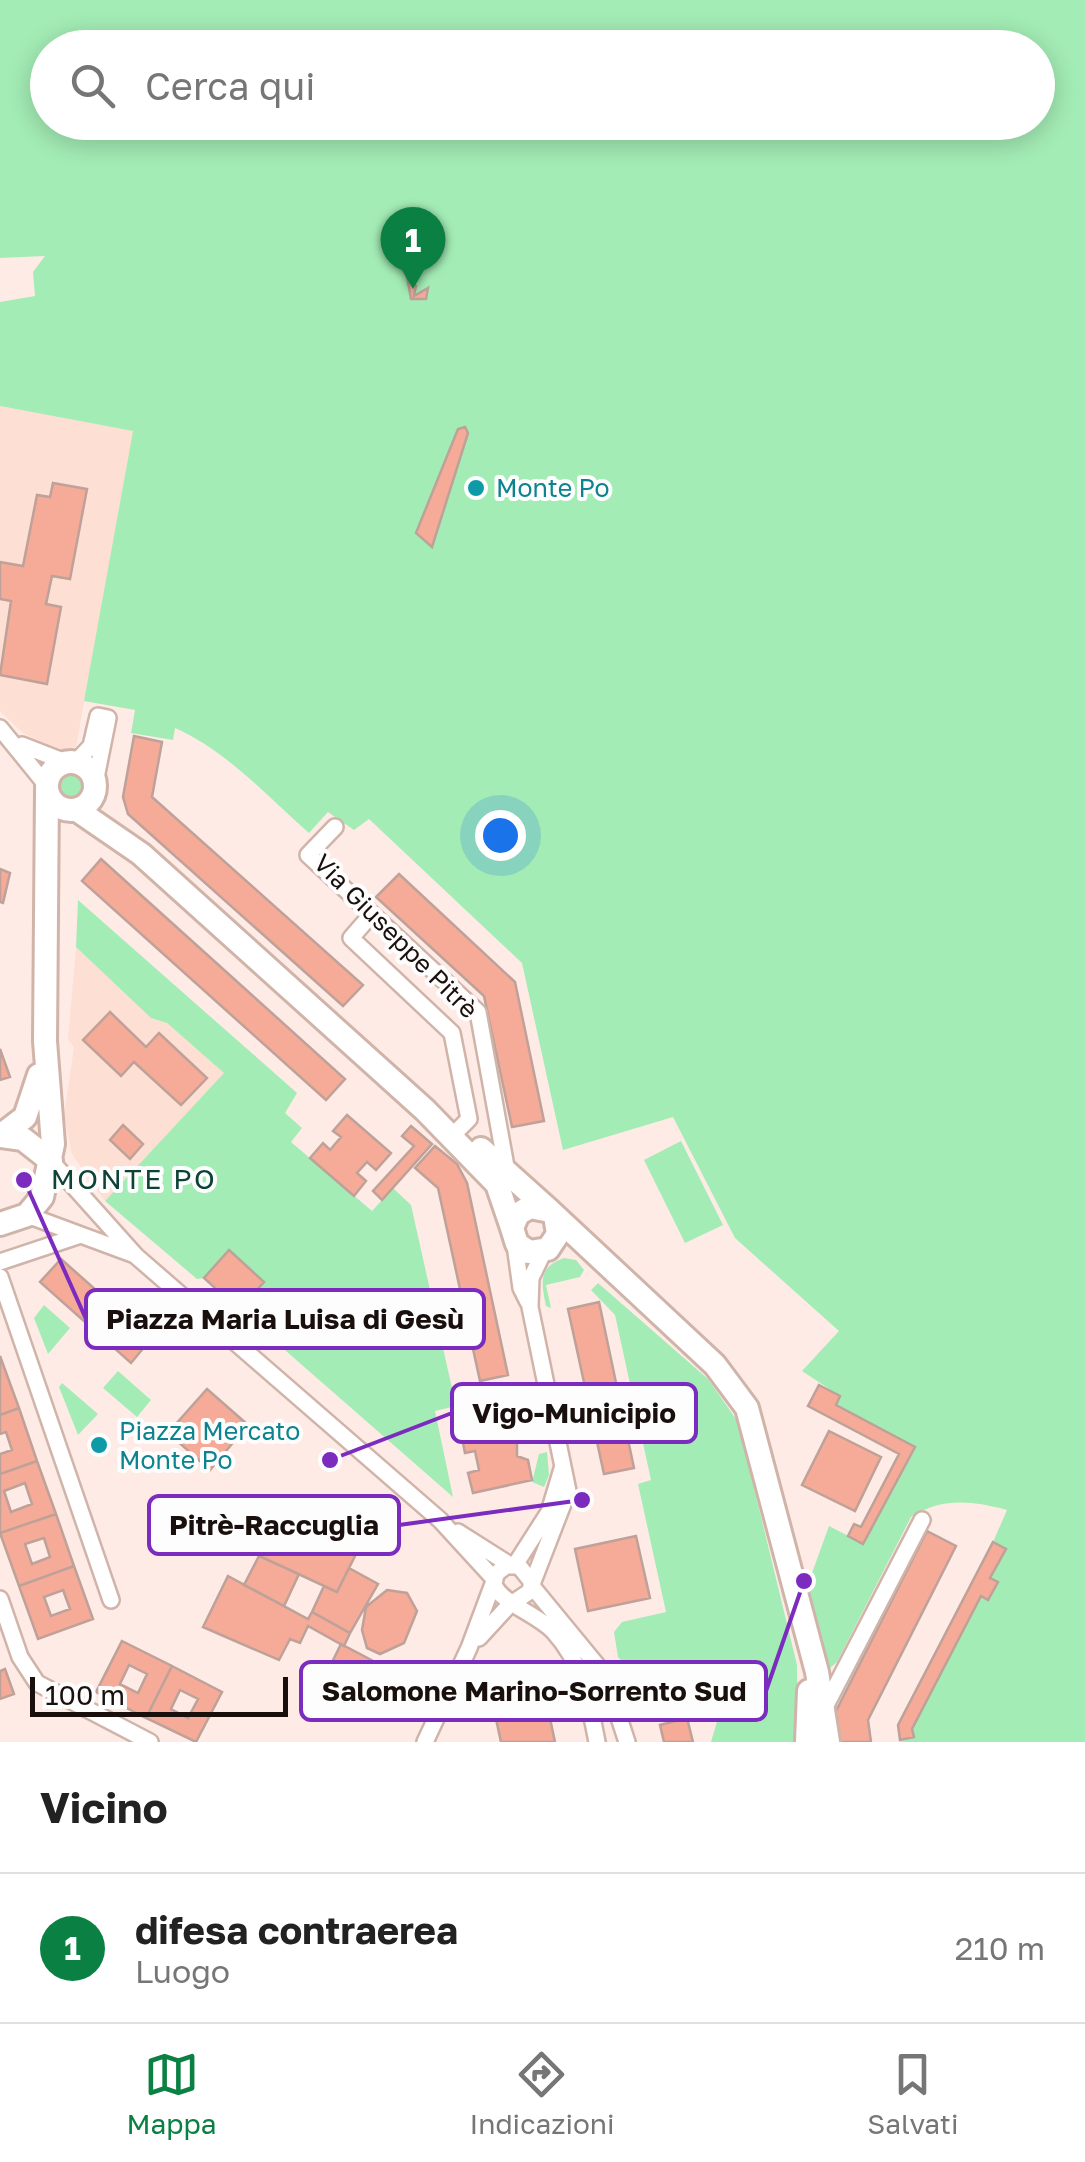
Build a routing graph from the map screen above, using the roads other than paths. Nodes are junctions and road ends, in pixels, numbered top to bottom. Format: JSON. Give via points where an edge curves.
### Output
{"nodes":[{"id":1,"x":5,"y":733,"type":"edge"},
{"id":2,"x":72,"y":763,"type":"junction"},
{"id":3,"x":95,"y":786,"type":"junction"},
{"id":4,"x":47,"y":788,"type":"junction"},
{"id":5,"x":75,"y":810,"type":"junction"},
{"id":6,"x":334,"y":827,"type":"dead end"},
{"id":7,"x":141,"y":854,"type":"junction"},
{"id":8,"x":50,"y":855,"type":"junction"},
{"id":9,"x":371,"y":915,"type":"junction"},
{"id":10,"x":398,"y":938,"type":"junction"},
{"id":11,"x":376,"y":961,"type":"junction"},
{"id":12,"x":478,"y":1012,"type":"junction"},
{"id":13,"x":452,"y":1033,"type":"junction"},
{"id":14,"x":45,"y":1042,"type":"junction"},
{"id":15,"x":489,"y":1067,"type":"junction"},
{"id":16,"x":461,"y":1073,"type":"junction"},
{"id":17,"x":425,"y":1110,"type":"junction"},
{"id":18,"x":459,"y":1129,"type":"junction"},
{"id":19,"x":0,"y":1136,"type":"edge"},
{"id":20,"x":51,"y":1161,"type":"junction"},
{"id":21,"x":507,"y":1172,"type":"junction"},
{"id":22,"x":27,"y":1214,"type":"junction"},
{"id":23,"x":552,"y":1214,"type":"junction"},
{"id":24,"x":0,"y":1224,"type":"edge"},
{"id":25,"x":513,"y":1233,"type":"junction"},
{"id":26,"x":80,"y":1235,"type":"junction"},
{"id":27,"x":546,"y":1250,"type":"junction"},
{"id":28,"x":136,"y":1256,"type":"junction"},
{"id":29,"x":0,"y":1262,"type":"edge"},
{"id":30,"x":618,"y":1276,"type":"junction"},
{"id":31,"x":0,"y":1277,"type":"edge"},
{"id":32,"x":530,"y":1306,"type":"junction"},
{"id":33,"x":549,"y":1394,"type":"junction"},
{"id":34,"x":466,"y":1413,"type":"dead end"},
{"id":35,"x":564,"y":1460,"type":"junction"},
{"id":36,"x":440,"y":1520,"type":"junction"},
{"id":37,"x":922,"y":1520,"type":"dead end"},
{"id":38,"x":512,"y":1565,"type":"junction"},
{"id":39,"x":494,"y":1582,"type":"junction"},
{"id":40,"x":532,"y":1582,"type":"junction"},
{"id":41,"x":0,"y":1599,"type":"edge"},
{"id":42,"x":111,"y":1600,"type":"dead end"},
{"id":43,"x":513,"y":1602,"type":"junction"},
{"id":44,"x":469,"y":1648,"type":"junction"},
{"id":45,"x":851,"y":1655,"type":"junction"},
{"id":46,"x":815,"y":1694,"type":"junction"},
{"id":47,"x":150,"y":1742,"type":"edge"},
{"id":48,"x":425,"y":1742,"type":"edge"},
{"id":49,"x":597,"y":1742,"type":"edge"},
{"id":50,"x":628,"y":1742,"type":"edge"},
{"id":51,"x":806,"y":1742,"type":"edge"},
{"id":52,"x":820,"y":1742,"type":"edge"},
{"id":53,"x":828,"y":1742,"type":"edge"}],
"edges":[{"from":1,"to":2,"type":"street"},
{"from":1,"to":4,"type":"street"},
{"from":2,"to":3,"type":"street","via":[[90,772]]},
{"from":2,"to":3,"type":"street","via":[[91,746],[98,716],[108,718]]},
{"from":2,"to":4,"type":"street","via":[[56,768]]},
{"from":3,"to":5,"type":"street","via":[[88,804]]},
{"from":3,"to":7,"type":"street","via":[[104,812]]},
{"from":4,"to":5,"type":"street","via":[[59,807]]},
{"from":4,"to":8,"type":"street"},
{"from":5,"to":7,"type":"street"},
{"from":5,"to":8,"type":"street","via":[[56,827]]},
{"from":6,"to":9,"type":"street","name":"Via Giuseppe Pitrè","via":[[308,855]]},
{"from":7,"to":17,"type":"street"},
{"from":8,"to":14,"type":"street"},
{"from":9,"to":10,"type":"street","name":"Via Giuseppe Pitrè"},
{"from":9,"to":11,"type":"street","via":[[351,938]]},
{"from":10,"to":11,"type":"street"},
{"from":10,"to":12,"type":"street","name":"Via Giuseppe Pitrè"},
{"from":11,"to":13,"type":"street"},
{"from":12,"to":13,"type":"street"},
{"from":12,"to":15,"type":"street","name":"Via Giuseppe Pitrè"},
{"from":13,"to":16,"type":"street"},
{"from":14,"to":19,"type":"street","via":[[32,1107]]},
{"from":14,"to":20,"type":"street"},
{"from":15,"to":16,"type":"street"},
{"from":15,"to":21,"type":"street","name":"Via Giuseppe Pitrè"},
{"from":16,"to":18,"type":"street","via":[[469,1119]]},
{"from":17,"to":18,"type":"street"},
{"from":17,"to":25,"type":"street","via":[[497,1184]]},
{"from":18,"to":21,"type":"street"},
{"from":19,"to":20,"type":"street","via":[[23,1139]]},
{"from":20,"to":22,"type":"street","via":[[46,1186]]},
{"from":20,"to":28,"type":"street"},
{"from":21,"to":23,"type":"street"},
{"from":22,"to":24,"type":"street"},
{"from":22,"to":26,"type":"street"},
{"from":23,"to":25,"type":"street","via":[[537,1206],[523,1210]]},
{"from":23,"to":27,"type":"street","via":[[558,1234]]},
{"from":23,"to":30,"type":"street"},
{"from":25,"to":27,"type":"street","via":[[523,1249]]},
{"from":25,"to":32,"type":"street"},
{"from":26,"to":28,"type":"street"},
{"from":26,"to":29,"type":"street"},
{"from":27,"to":30,"type":"street","via":[[577,1251]]},
{"from":27,"to":32,"type":"street","via":[[531,1278]]},
{"from":28,"to":36,"type":"street"},
{"from":30,"to":46,"type":"street","via":[[714,1365],[747,1408]]},
{"from":31,"to":42,"type":"street"},
{"from":32,"to":33,"type":"street"},
{"from":33,"to":34,"type":"street"},
{"from":33,"to":35,"type":"street"},
{"from":35,"to":38,"type":"street","via":[[548,1512]]},
{"from":35,"to":40,"type":"street","via":[[566,1504]]},
{"from":36,"to":38,"type":"street"},
{"from":36,"to":39,"type":"street"},
{"from":37,"to":45,"type":"street"},
{"from":38,"to":39,"type":"street"},
{"from":38,"to":40,"type":"street","via":[[528,1572]]},
{"from":39,"to":43,"type":"street","via":[[499,1596]]},
{"from":39,"to":44,"type":"street"},
{"from":40,"to":43,"type":"street","via":[[528,1595]]},
{"from":40,"to":50,"type":"street","via":[[606,1675]]},
{"from":41,"to":47,"type":"street","via":[[20,1657],[37,1682]]},
{"from":43,"to":44,"type":"street"},
{"from":43,"to":49,"type":"street","via":[[544,1622],[575,1659]]},
{"from":44,"to":48,"type":"street"},
{"from":45,"to":46,"type":"street"},
{"from":45,"to":46,"type":"street"},
{"from":46,"to":51,"type":"street"},
{"from":46,"to":52,"type":"street"},
{"from":46,"to":53,"type":"street"}]}
